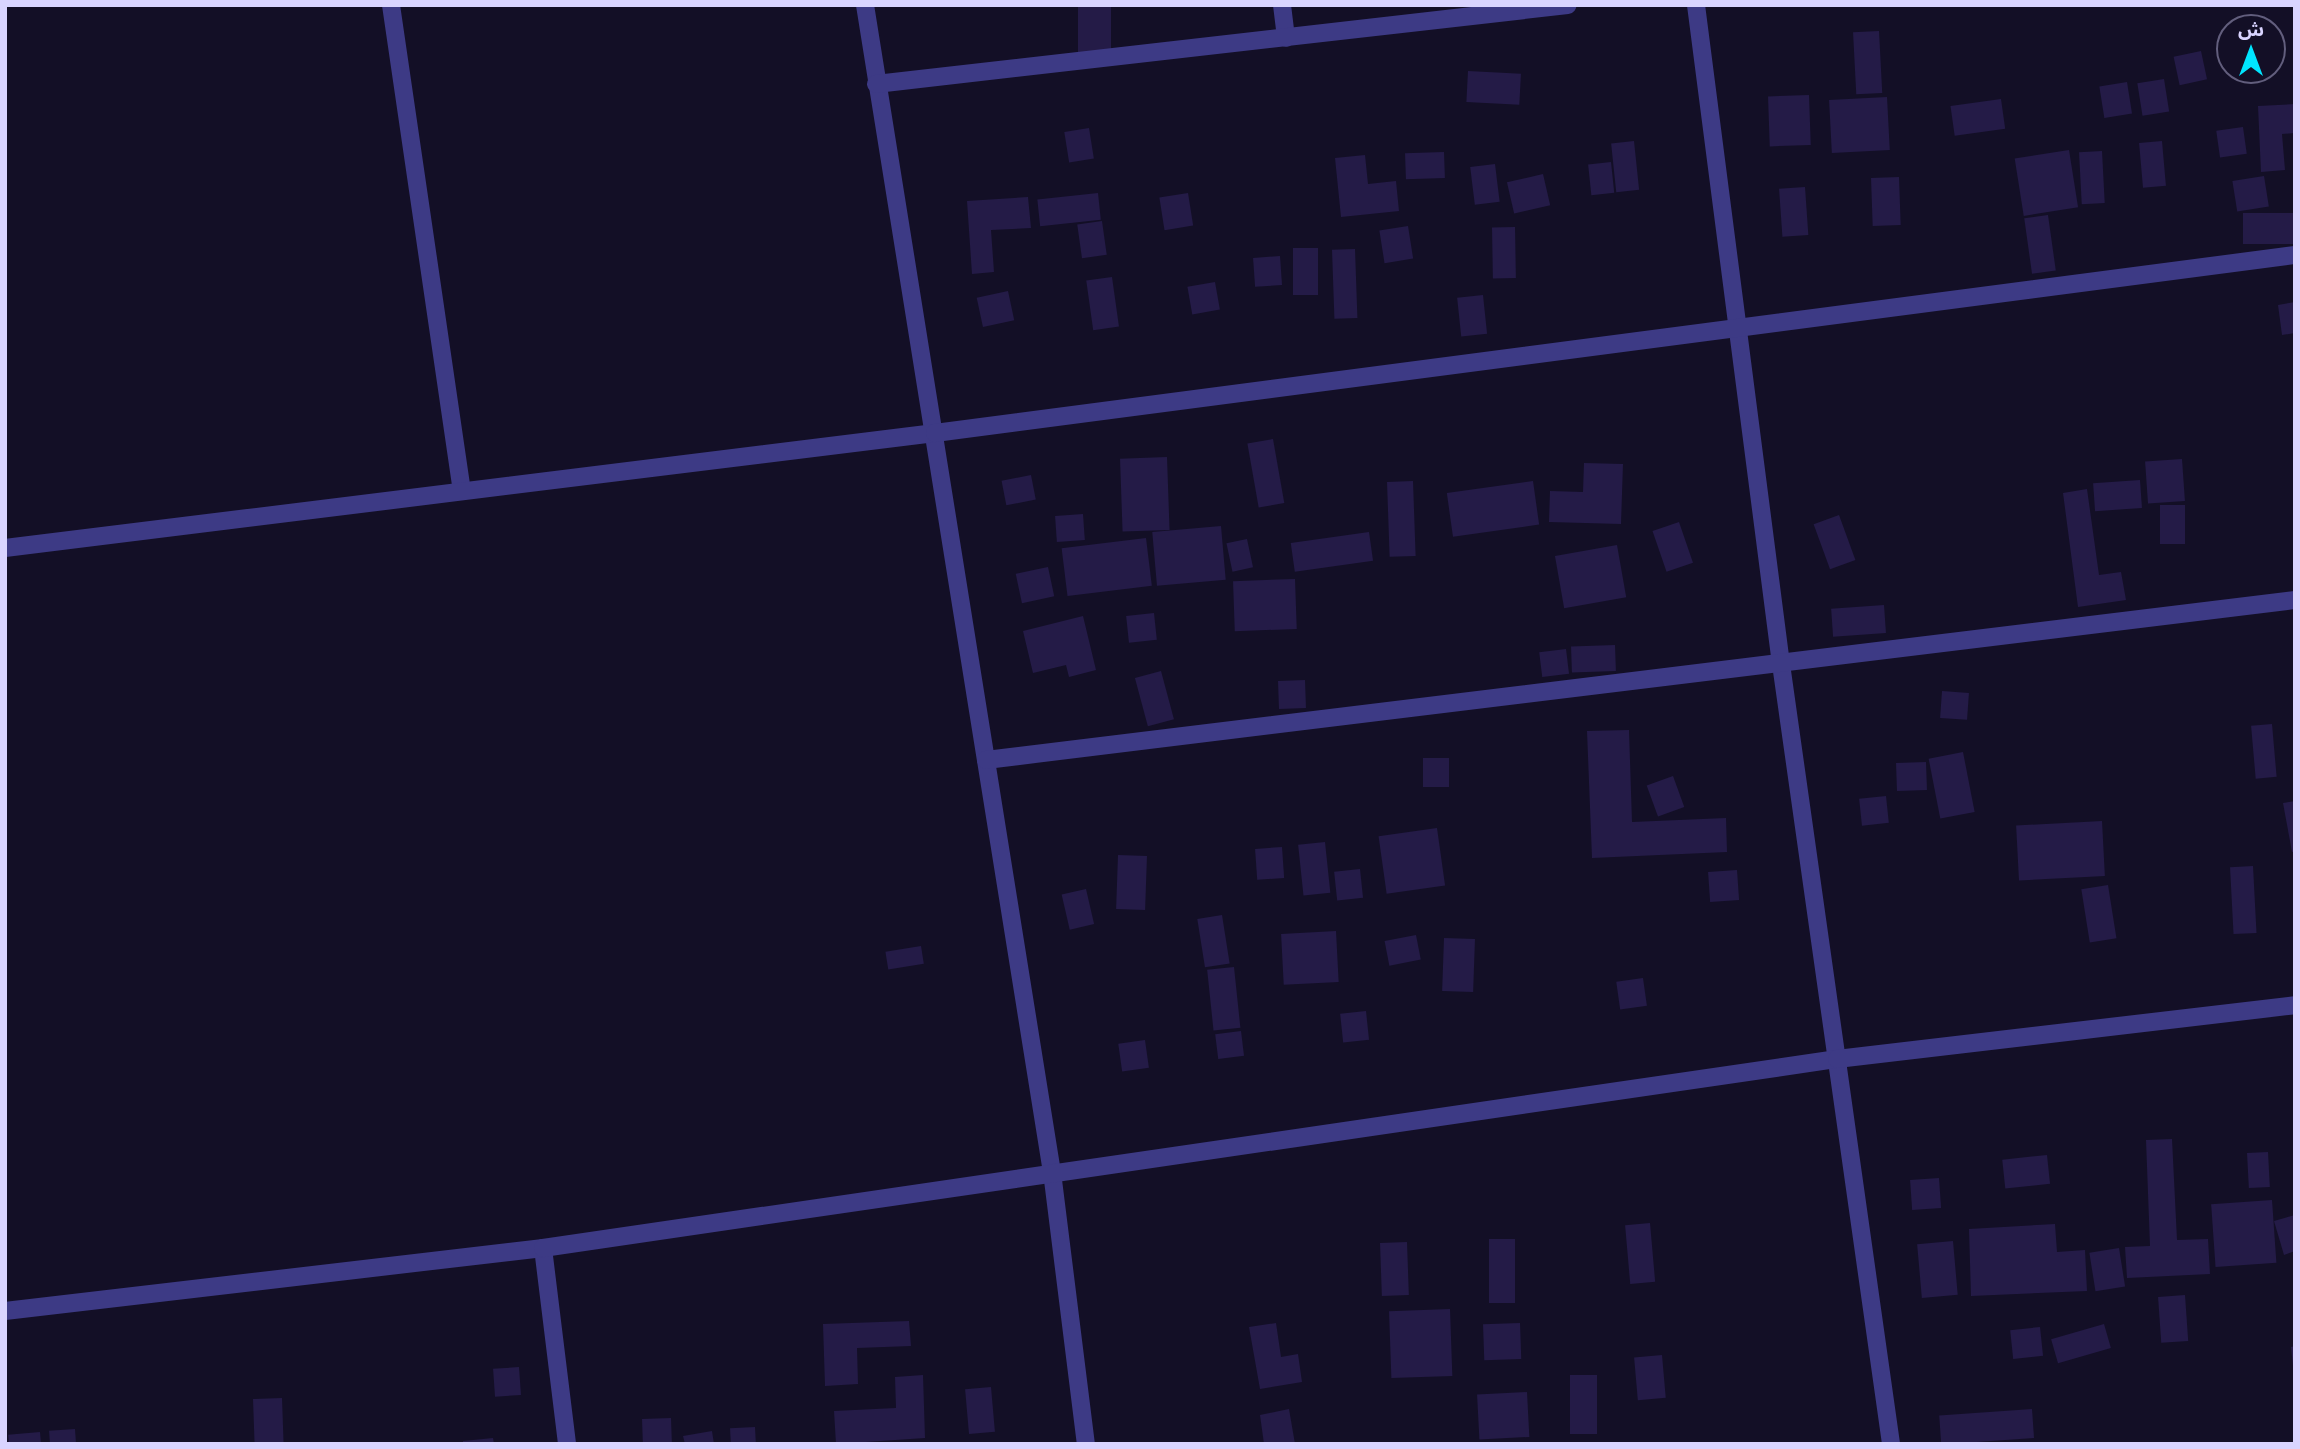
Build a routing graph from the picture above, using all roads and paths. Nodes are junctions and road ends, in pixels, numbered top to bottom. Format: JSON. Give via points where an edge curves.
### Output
{"nodes":[{"id":1,"x":391,"y":5,"type":"edge"},
{"id":2,"x":865,"y":5,"type":"edge"},
{"id":3,"x":1283,"y":5,"type":"edge"},
{"id":4,"x":1568,"y":5,"type":"edge"},
{"id":5,"x":1696,"y":5,"type":"edge"},
{"id":6,"x":1286,"y":38,"type":"junction"},
{"id":7,"x":876,"y":84,"type":"junction"},
{"id":8,"x":2295,"y":255,"type":"edge"},
{"id":9,"x":1740,"y":328,"type":"junction"},
{"id":10,"x":935,"y":433,"type":"junction"},
{"id":11,"x":461,"y":489,"type":"junction"},
{"id":12,"x":5,"y":548,"type":"edge"},
{"id":13,"x":2295,"y":600,"type":"edge"},
{"id":14,"x":1782,"y":664,"type":"junction"},
{"id":15,"x":986,"y":760,"type":"junction"},
{"id":16,"x":2295,"y":1004,"type":"edge"},
{"id":17,"x":1837,"y":1059,"type":"junction"},
{"id":18,"x":1052,"y":1172,"type":"junction"},
{"id":19,"x":543,"y":1248,"type":"junction"},
{"id":20,"x":5,"y":1311,"type":"edge"},
{"id":21,"x":566,"y":1444,"type":"edge"},
{"id":22,"x":1086,"y":1444,"type":"edge"},
{"id":23,"x":1891,"y":1444,"type":"edge"}],
"edges":[{"from":1,"to":11,"type":"street"},
{"from":2,"to":7,"type":"street"},
{"from":3,"to":6,"type":"street"},
{"from":4,"to":6,"type":"street"},
{"from":5,"to":9,"type":"street"},
{"from":6,"to":7,"type":"street"},
{"from":7,"to":10,"type":"street"},
{"from":8,"to":9,"type":"street"},
{"from":9,"to":10,"type":"street"},
{"from":9,"to":14,"type":"street"},
{"from":10,"to":11,"type":"street"},
{"from":10,"to":15,"type":"street"},
{"from":11,"to":12,"type":"street"},
{"from":13,"to":14,"type":"street"},
{"from":14,"to":15,"type":"street"},
{"from":14,"to":17,"type":"street"},
{"from":15,"to":18,"type":"street"},
{"from":16,"to":17,"type":"street"},
{"from":17,"to":18,"type":"street"},
{"from":17,"to":23,"type":"street"},
{"from":18,"to":19,"type":"street"},
{"from":18,"to":22,"type":"street"},
{"from":19,"to":20,"type":"street"},
{"from":19,"to":21,"type":"street"}]}
